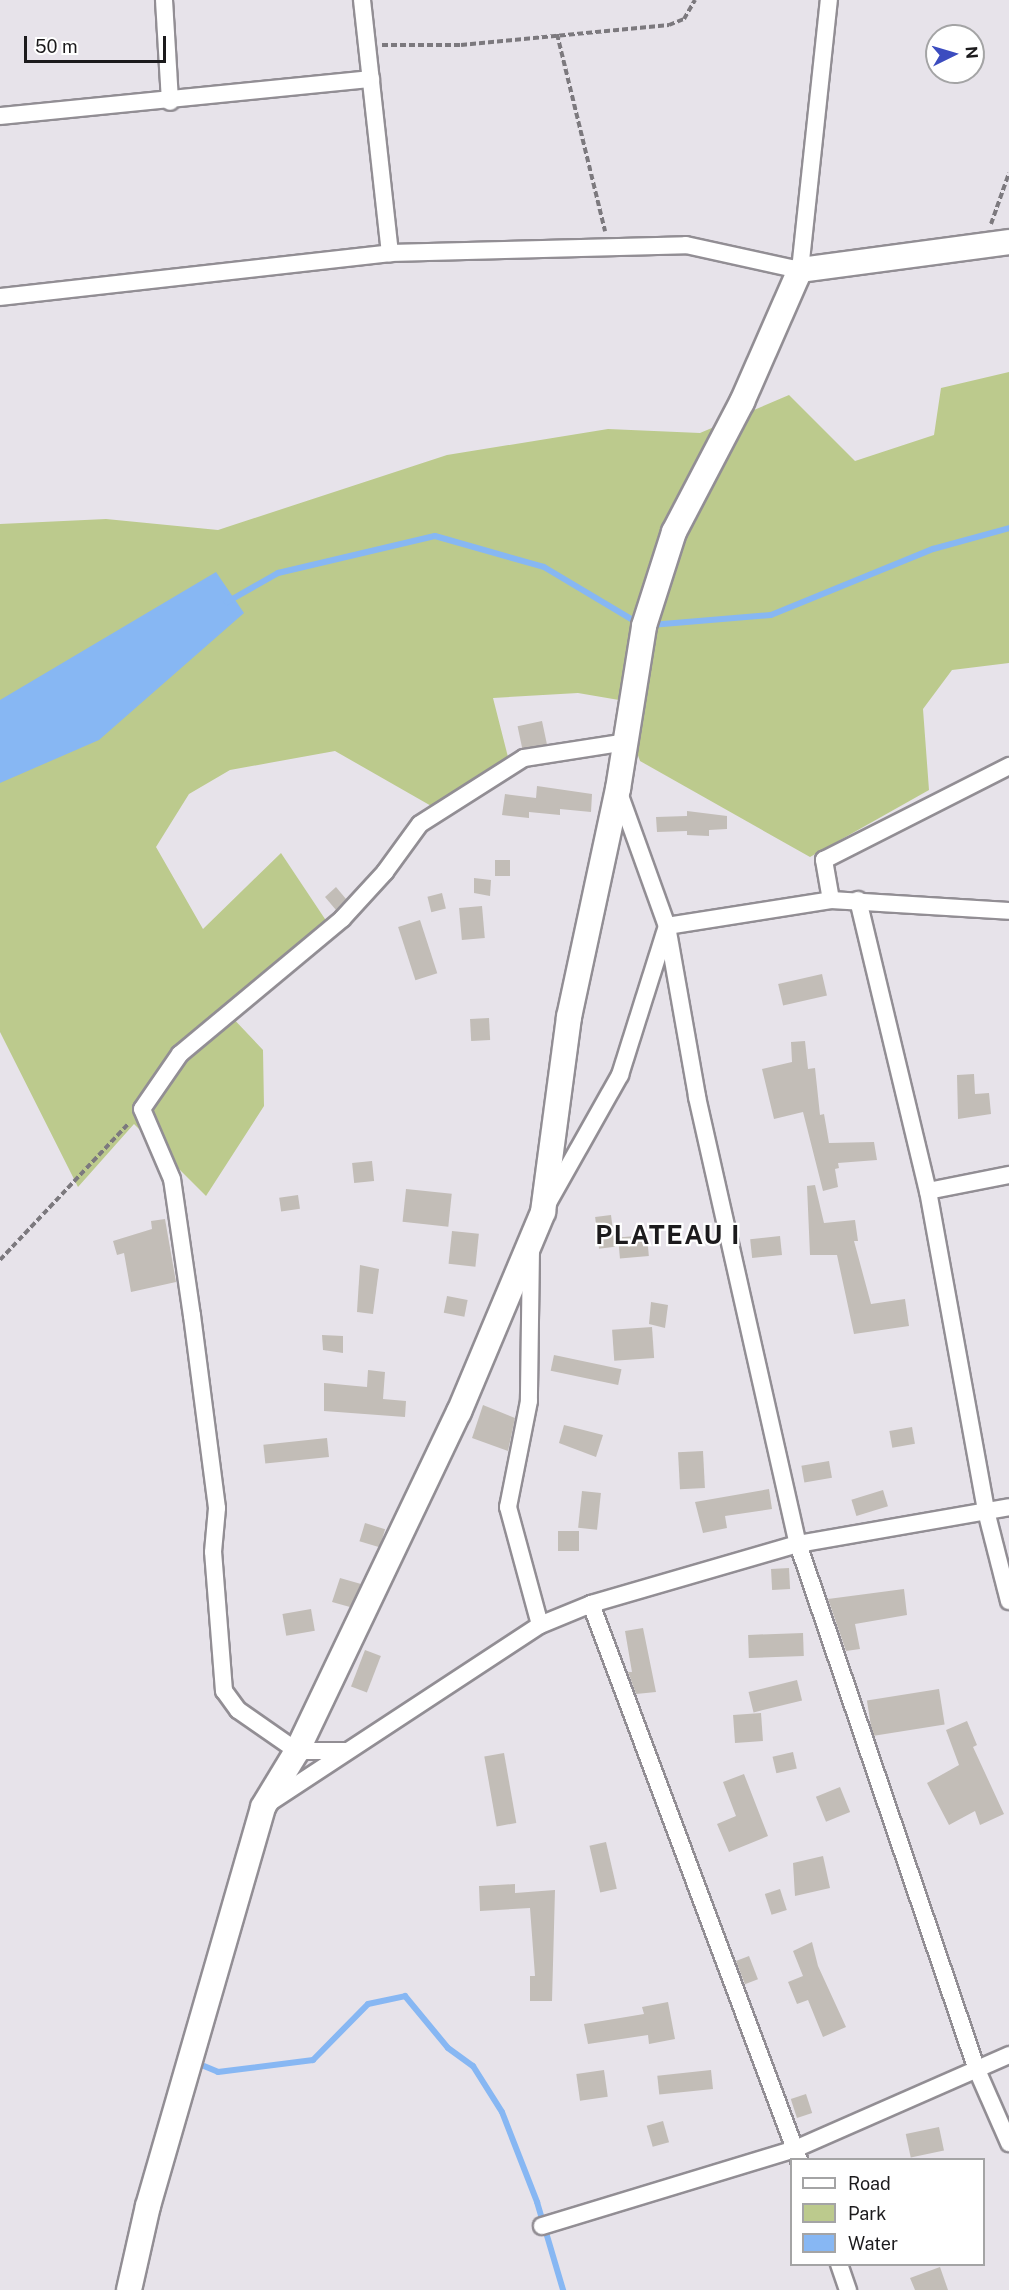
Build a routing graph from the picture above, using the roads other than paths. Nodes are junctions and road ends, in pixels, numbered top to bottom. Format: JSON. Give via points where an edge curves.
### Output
{"nodes":[{"id":1,"x":164,"y":0,"type":"edge"},
{"id":2,"x":362,"y":0,"type":"edge"},
{"id":3,"x":829,"y":0,"type":"edge"},
{"id":4,"x":371,"y":79,"type":"junction"},
{"id":5,"x":170,"y":102,"type":"junction"},
{"id":6,"x":0,"y":116,"type":"edge"},
{"id":7,"x":1009,"y":242,"type":"edge"},
{"id":8,"x":390,"y":253,"type":"junction"},
{"id":9,"x":800,"y":270,"type":"junction"},
{"id":10,"x":0,"y":297,"type":"edge"},
{"id":11,"x":626,"y":742,"type":"junction"},
{"id":12,"x":1009,"y":766,"type":"edge"},
{"id":13,"x":618,"y":789,"type":"junction"},
{"id":14,"x":831,"y":900,"type":"junction"},
{"id":15,"x":858,"y":900,"type":"junction"},
{"id":16,"x":1009,"y":911,"type":"edge"},
{"id":17,"x":667,"y":926,"type":"junction"},
{"id":18,"x":1009,"y":1175,"type":"edge"},
{"id":19,"x":928,"y":1191,"type":"junction"},
{"id":20,"x":543,"y":1212,"type":"junction"},
{"id":21,"x":531,"y":1245,"type":"junction"},
{"id":22,"x":1009,"y":1507,"type":"edge"},
{"id":23,"x":986,"y":1511,"type":"junction"},
{"id":24,"x":798,"y":1544,"type":"junction"},
{"id":25,"x":1009,"y":1601,"type":"edge"},
{"id":26,"x":591,"y":1604,"type":"junction"},
{"id":27,"x":540,"y":1625,"type":"junction"},
{"id":28,"x":297,"y":1751,"type":"junction"},
{"id":29,"x":346,"y":1751,"type":"junction"},
{"id":30,"x":263,"y":1808,"type":"junction"},
{"id":31,"x":1009,"y":2055,"type":"edge"},
{"id":32,"x":977,"y":2070,"type":"junction"},
{"id":33,"x":1009,"y":2143,"type":"edge"},
{"id":34,"x":797,"y":2154,"type":"edge"},
{"id":35,"x":542,"y":2226,"type":"dead end"},
{"id":36,"x":839,"y":2266,"type":"edge"},
{"id":37,"x":129,"y":2290,"type":"edge"},
{"id":38,"x":848,"y":2290,"type":"edge"}],
"edges":[{"from":1,"to":5,"type":"street"},
{"from":2,"to":4,"type":"street"},
{"from":3,"to":9,"type":"street"},
{"from":4,"to":5,"type":"street"},
{"from":4,"to":8,"type":"street"},
{"from":5,"to":6,"type":"street"},
{"from":7,"to":9,"type":"street"},
{"from":8,"to":9,"type":"street","via":[[686,245]]},
{"from":8,"to":10,"type":"street"},
{"from":9,"to":11,"type":"street","via":[[742,402],[674,532],[644,626]]},
{"from":11,"to":13,"type":"street"},
{"from":11,"to":28,"type":"street","via":[[525,758],[420,824],[385,872],[342,919],[180,1054],[142,1109],[172,1179],[192,1316],[217,1508],[213,1552],[224,1691],[238,1710]]},
{"from":12,"to":14,"type":"street","via":[[824,860]]},
{"from":13,"to":17,"type":"street"},
{"from":13,"to":20,"type":"street","via":[[569,1017]]},
{"from":14,"to":15,"type":"street"},
{"from":14,"to":17,"type":"street"},
{"from":15,"to":16,"type":"street"},
{"from":15,"to":19,"type":"street"},
{"from":17,"to":20,"type":"street","via":[[620,1075]]},
{"from":17,"to":24,"type":"street","via":[[698,1097]]},
{"from":18,"to":19,"type":"street"},
{"from":19,"to":23,"type":"street"},
{"from":20,"to":21,"type":"street"},
{"from":21,"to":27,"type":"street","via":[[529,1401],[508,1507]]},
{"from":21,"to":28,"type":"street","via":[[459,1413]]},
{"from":22,"to":23,"type":"street"},
{"from":23,"to":24,"type":"street"},
{"from":23,"to":25,"type":"street"},
{"from":24,"to":26,"type":"street"},
{"from":24,"to":32,"type":"street"},
{"from":26,"to":27,"type":"street"},
{"from":26,"to":34,"type":"street"},
{"from":27,"to":29,"type":"street"},
{"from":28,"to":29,"type":"street"},
{"from":28,"to":30,"type":"street"},
{"from":29,"to":30,"type":"street"},
{"from":30,"to":37,"type":"street","via":[[152,2194]]},
{"from":31,"to":32,"type":"street"},
{"from":32,"to":33,"type":"street"},
{"from":32,"to":34,"type":"street"},
{"from":34,"to":35,"type":"street"},
{"from":36,"to":38,"type":"street"}]}
